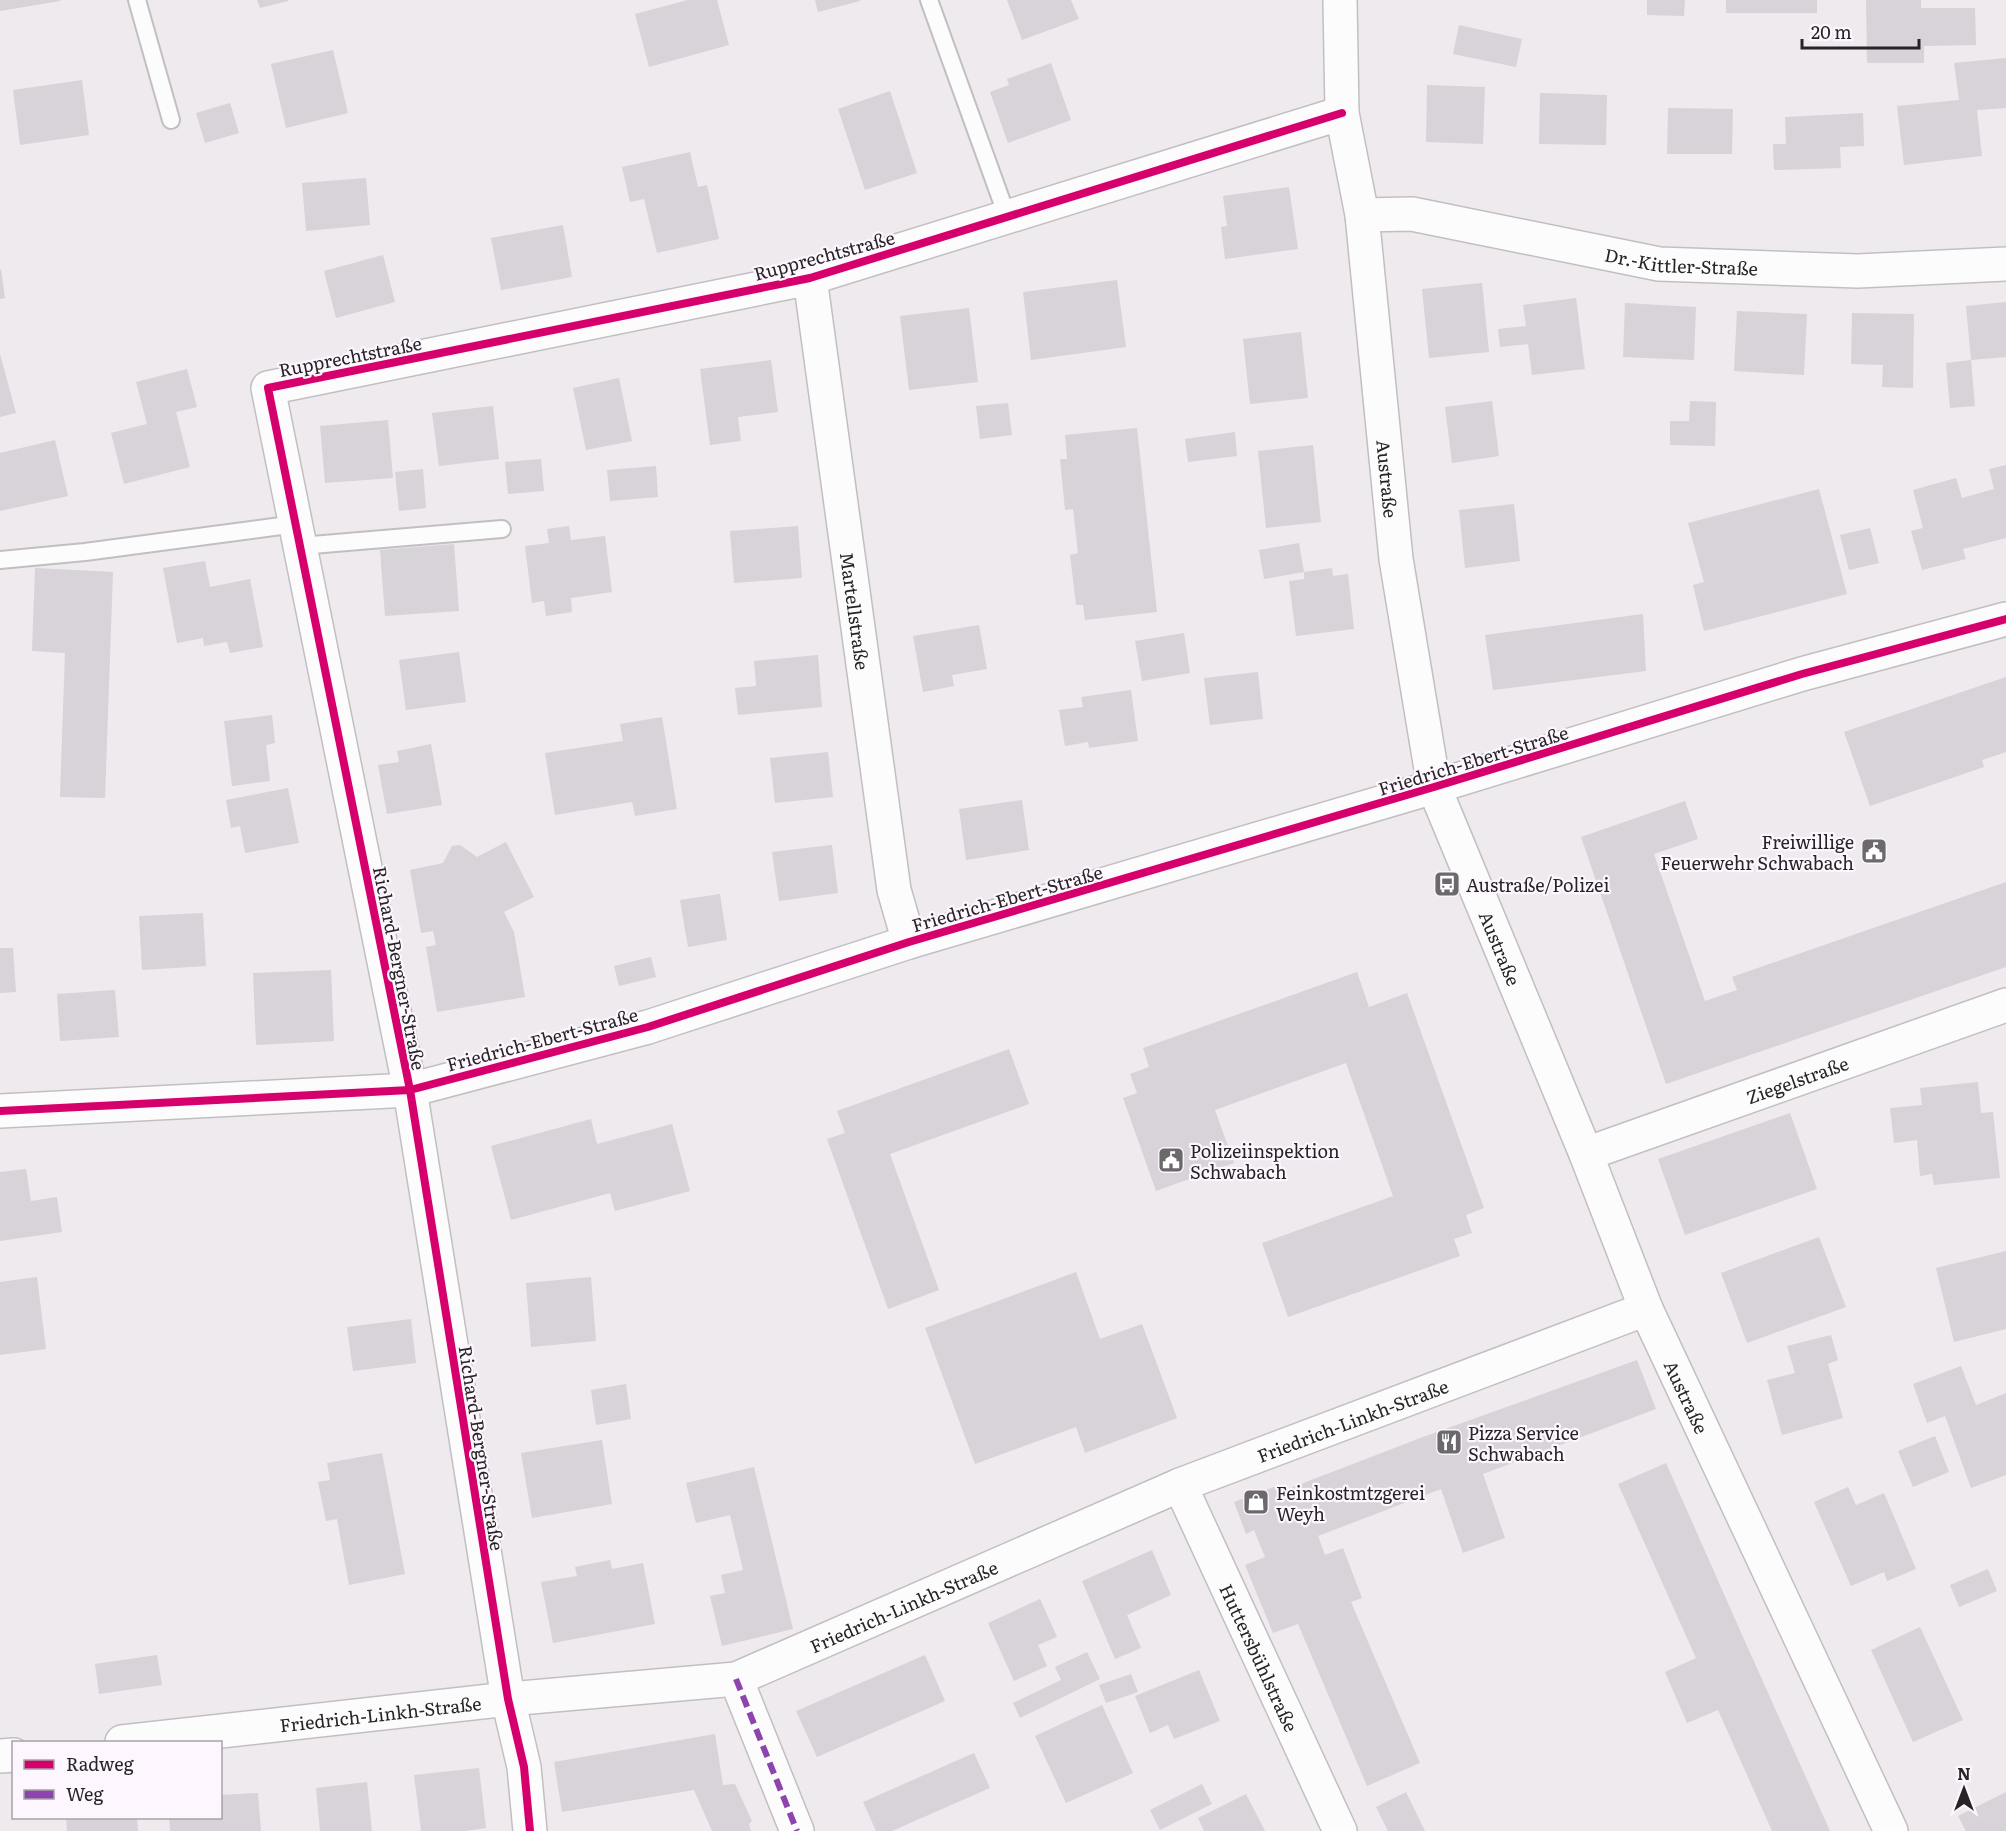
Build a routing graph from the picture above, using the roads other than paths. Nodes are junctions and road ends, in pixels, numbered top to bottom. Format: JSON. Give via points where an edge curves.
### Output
{"nodes":[{"id":1,"x":137,"y":0,"type":"edge"},
{"id":2,"x":929,"y":0,"type":"edge"},
{"id":3,"x":1340,"y":0,"type":"edge"},
{"id":4,"x":1342,"y":113,"type":"junction"},
{"id":5,"x":171,"y":120,"type":"dead end"},
{"id":6,"x":1362,"y":215,"type":"junction"},
{"id":7,"x":1007,"y":216,"type":"junction"},
{"id":8,"x":2006,"y":264,"type":"edge"},
{"id":9,"x":810,"y":278,"type":"junction"},
{"id":10,"x":268,"y":388,"type":"joint"},
{"id":11,"x":502,"y":529,"type":"dead end"},
{"id":12,"x":298,"y":535,"type":"junction"},
{"id":13,"x":0,"y":560,"type":"edge"},
{"id":14,"x":2006,"y":619,"type":"edge"},
{"id":15,"x":1434,"y":788,"type":"junction"},
{"id":16,"x":909,"y":942,"type":"junction"},
{"id":17,"x":2006,"y":1005,"type":"edge"},
{"id":18,"x":410,"y":1090,"type":"junction"},
{"id":19,"x":0,"y":1111,"type":"edge"},
{"id":20,"x":1586,"y":1154,"type":"junction"},
{"id":21,"x":1646,"y":1309,"type":"junction"},
{"id":22,"x":1180,"y":1485,"type":"junction"},
{"id":23,"x":736,"y":1679,"type":"junction"},
{"id":24,"x":508,"y":1700,"type":"junction"},
{"id":25,"x":140,"y":1741,"type":"edge"},
{"id":26,"x":530,"y":1831,"type":"edge"},
{"id":27,"x":797,"y":1831,"type":"edge"},
{"id":28,"x":1340,"y":1831,"type":"edge"},
{"id":29,"x":1891,"y":1831,"type":"edge"}],
"edges":[{"from":1,"to":5,"type":"lane"},
{"from":2,"to":7,"type":"lane"},
{"from":3,"to":4,"type":"street","name":"Austraße"},
{"from":4,"to":6,"type":"street","name":"Austraße"},
{"from":4,"to":7,"type":"street","name":"Rupprechtstraße"},
{"from":6,"to":8,"type":"street","name":"Dr.-Kittler-Straße","via":[[1413,214],[1659,264],[1858,271]]},
{"from":6,"to":15,"type":"street","name":"Austraße","via":[[1396,559]]},
{"from":7,"to":9,"type":"street","name":"Rupprechtstraße"},
{"from":9,"to":10,"type":"street","name":"Rupprechtstraße"},
{"from":9,"to":16,"type":"street","name":"Martellstraße","via":[[894,890]]},
{"from":10,"to":12,"type":"street","name":"Richard-Bergner-Straße"},
{"from":11,"to":12,"type":"lane"},
{"from":12,"to":13,"type":"lane"},
{"from":12,"to":18,"type":"street","name":"Richard-Bergner-Straße"},
{"from":14,"to":15,"type":"street","name":"Friedrich-Ebert-Straße","via":[[1802,674]]},
{"from":15,"to":16,"type":"street","name":"Friedrich-Ebert-Straße"},
{"from":15,"to":20,"type":"street","name":"Austraße"},
{"from":16,"to":18,"type":"street","name":"Friedrich-Ebert-Straße","via":[[648,1027]]},
{"from":17,"to":20,"type":"street","name":"Ziegelstraße"},
{"from":18,"to":19,"type":"street","name":"Friedrich-Ebert-Straße"},
{"from":18,"to":24,"type":"street","name":"Richard-Bergner-Straße"},
{"from":20,"to":21,"type":"street","name":"Austraße"},
{"from":21,"to":22,"type":"street","name":"Friedrich-Linkh-Straße"},
{"from":21,"to":29,"type":"street","name":"Austraße"},
{"from":22,"to":23,"type":"street","name":"Friedrich-Linkh-Straße"},
{"from":22,"to":28,"type":"street","name":"Huttersbühlstraße"},
{"from":23,"to":24,"type":"street","name":"Friedrich-Linkh-Straße"},
{"from":23,"to":27,"type":"street"},
{"from":24,"to":25,"type":"street","name":"Friedrich-Linkh-Straße"},
{"from":24,"to":26,"type":"street","name":"Richard-Bergner-Straße","via":[[524,1767]]}]}
